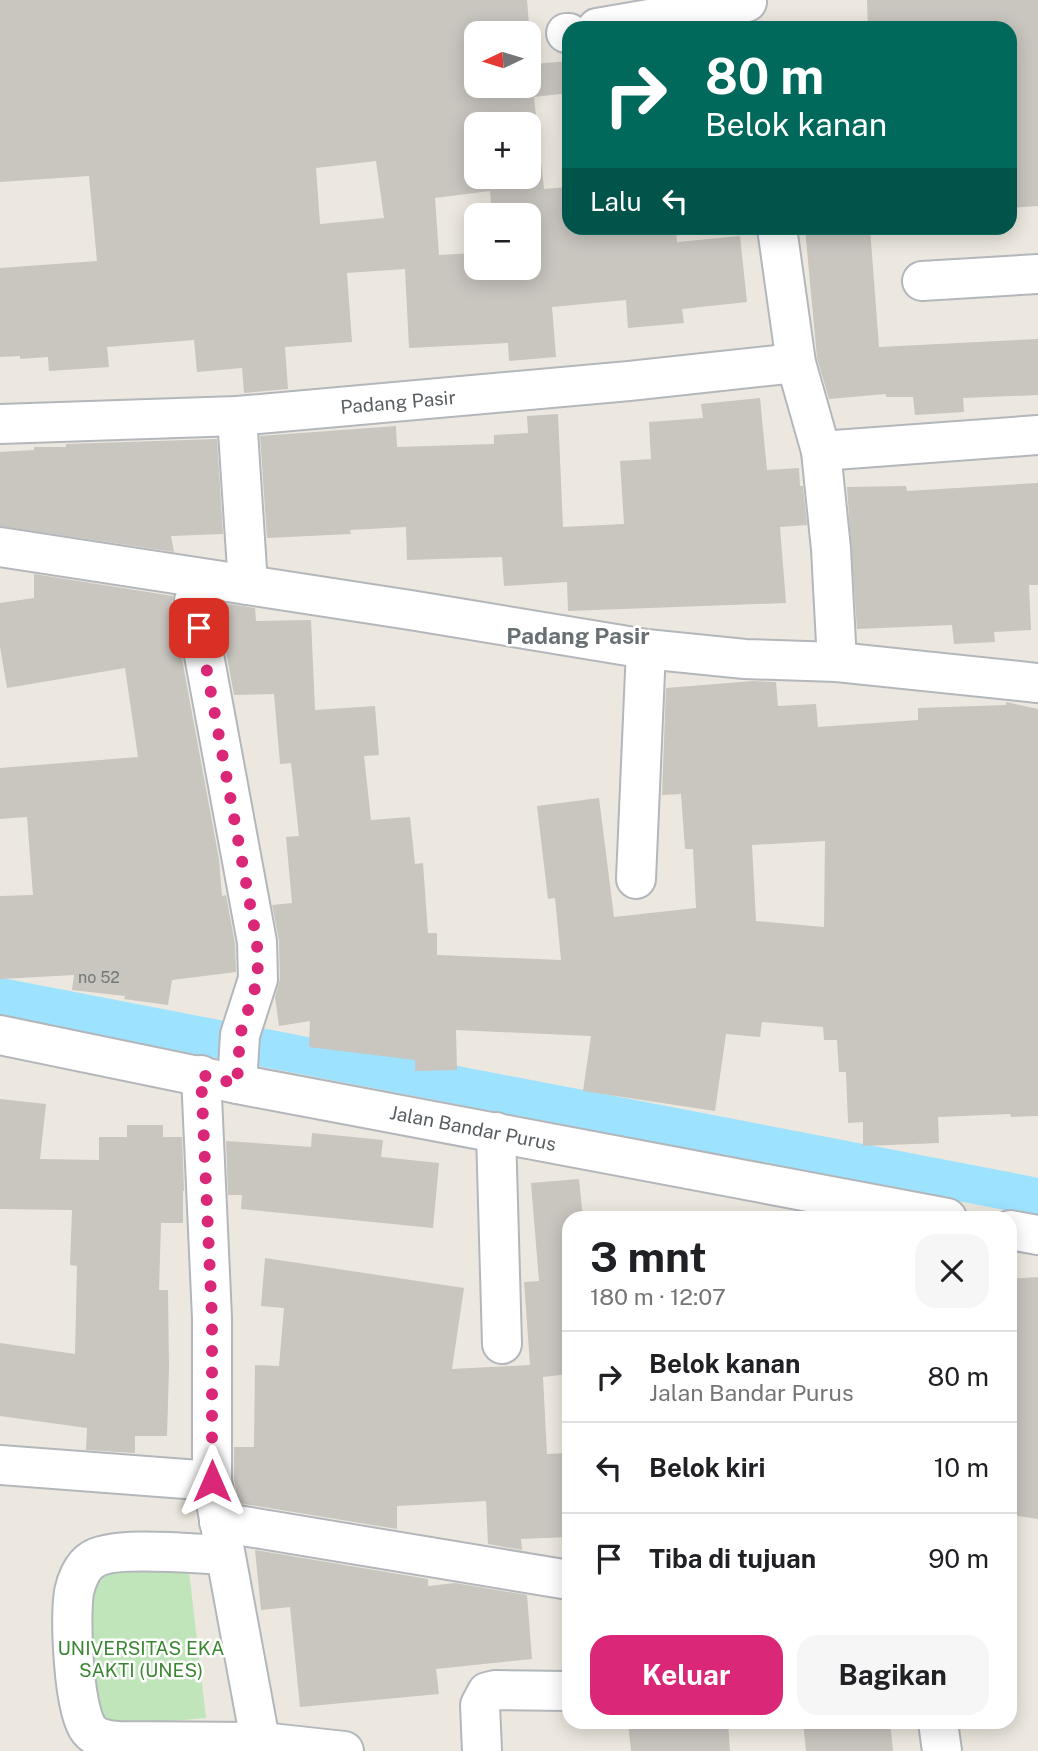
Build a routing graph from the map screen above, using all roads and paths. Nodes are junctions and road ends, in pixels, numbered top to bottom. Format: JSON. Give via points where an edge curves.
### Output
{"nodes":[{"id":1,"x":748,"y":10,"type":"edge"},
{"id":2,"x":662,"y":21,"type":"edge"},
{"id":3,"x":777,"y":235,"type":"edge"},
{"id":4,"x":1038,"y":274,"type":"edge"},
{"id":5,"x":922,"y":281,"type":"dead end"},
{"id":6,"x":796,"y":363,"type":"junction"},
{"id":7,"x":237,"y":416,"type":"junction"},
{"id":8,"x":0,"y":424,"type":"edge"},
{"id":9,"x":1038,"y":435,"type":"edge"},
{"id":10,"x":821,"y":451,"type":"junction"},
{"id":11,"x":0,"y":547,"type":"edge"},
{"id":12,"x":248,"y":585,"type":"junction"},
{"id":13,"x":194,"y":601,"type":"dead end"},
{"id":14,"x":646,"y":649,"type":"junction"},
{"id":15,"x":837,"y":662,"type":"junction"},
{"id":16,"x":1038,"y":683,"type":"edge"},
{"id":17,"x":636,"y":879,"type":"dead end"},
{"id":18,"x":0,"y":1035,"type":"edge"},
{"id":19,"x":238,"y":1061,"type":"junction"},
{"id":20,"x":201,"y":1075,"type":"junction"},
{"id":21,"x":496,"y":1132,"type":"junction"},
{"id":22,"x":910,"y":1211,"type":"edge"},
{"id":23,"x":1017,"y":1231,"type":"edge"},
{"id":24,"x":1038,"y":1235,"type":"edge"},
{"id":25,"x":502,"y":1344,"type":"dead end"},
{"id":26,"x":0,"y":1465,"type":"edge"},
{"id":27,"x":212,"y":1481,"type":"junction"},
{"id":28,"x":222,"y":1539,"type":"junction"},
{"id":29,"x":562,"y":1579,"type":"edge"},
{"id":30,"x":562,"y":1691,"type":"edge"},
{"id":31,"x":939,"y":1729,"type":"edge"},
{"id":32,"x":262,"y":1747,"type":"edge"},
{"id":33,"x":344,"y":1751,"type":"edge"},
{"id":34,"x":482,"y":1751,"type":"edge"},
{"id":35,"x":942,"y":1751,"type":"edge"}],
"edges":[{"from":1,"to":2,"type":"street"},
{"from":3,"to":6,"type":"street"},
{"from":4,"to":5,"type":"street"},
{"from":6,"to":7,"type":"street","name":"Padang Pasir"},
{"from":6,"to":10,"type":"street"},
{"from":7,"to":8,"type":"street","name":"Padang Pasir"},
{"from":7,"to":12,"type":"street"},
{"from":9,"to":10,"type":"street"},
{"from":10,"to":15,"type":"street"},
{"from":11,"to":12,"type":"street"},
{"from":12,"to":14,"type":"street"},
{"from":13,"to":19,"type":"street","via":[[257,942],[258,979]]},
{"from":14,"to":15,"type":"street"},
{"from":14,"to":17,"type":"street"},
{"from":15,"to":16,"type":"street"},
{"from":18,"to":20,"type":"street","name":"Jalan Bandar Purus"},
{"from":19,"to":20,"type":"street","name":"Jalan Bandar Purus"},
{"from":19,"to":21,"type":"street","name":"Jalan Bandar Purus"},
{"from":20,"to":27,"type":"street","via":[[212,1318]]},
{"from":21,"to":22,"type":"street","name":"Jalan Bandar Purus"},
{"from":21,"to":25,"type":"street"},
{"from":23,"to":24,"type":"street"},
{"from":26,"to":27,"type":"street"},
{"from":27,"to":28,"type":"street"},
{"from":28,"to":29,"type":"street"},
{"from":28,"to":32,"type":"street"},
{"from":28,"to":32,"type":"street","via":[[119,1552],[92,1559],[83,1568],[74,1592],[79,1708],[89,1731],[106,1740],[205,1740]]},
{"from":30,"to":34,"type":"street","via":[[487,1692],[480,1705]]},
{"from":31,"to":35,"type":"street"},
{"from":32,"to":33,"type":"street"}]}
